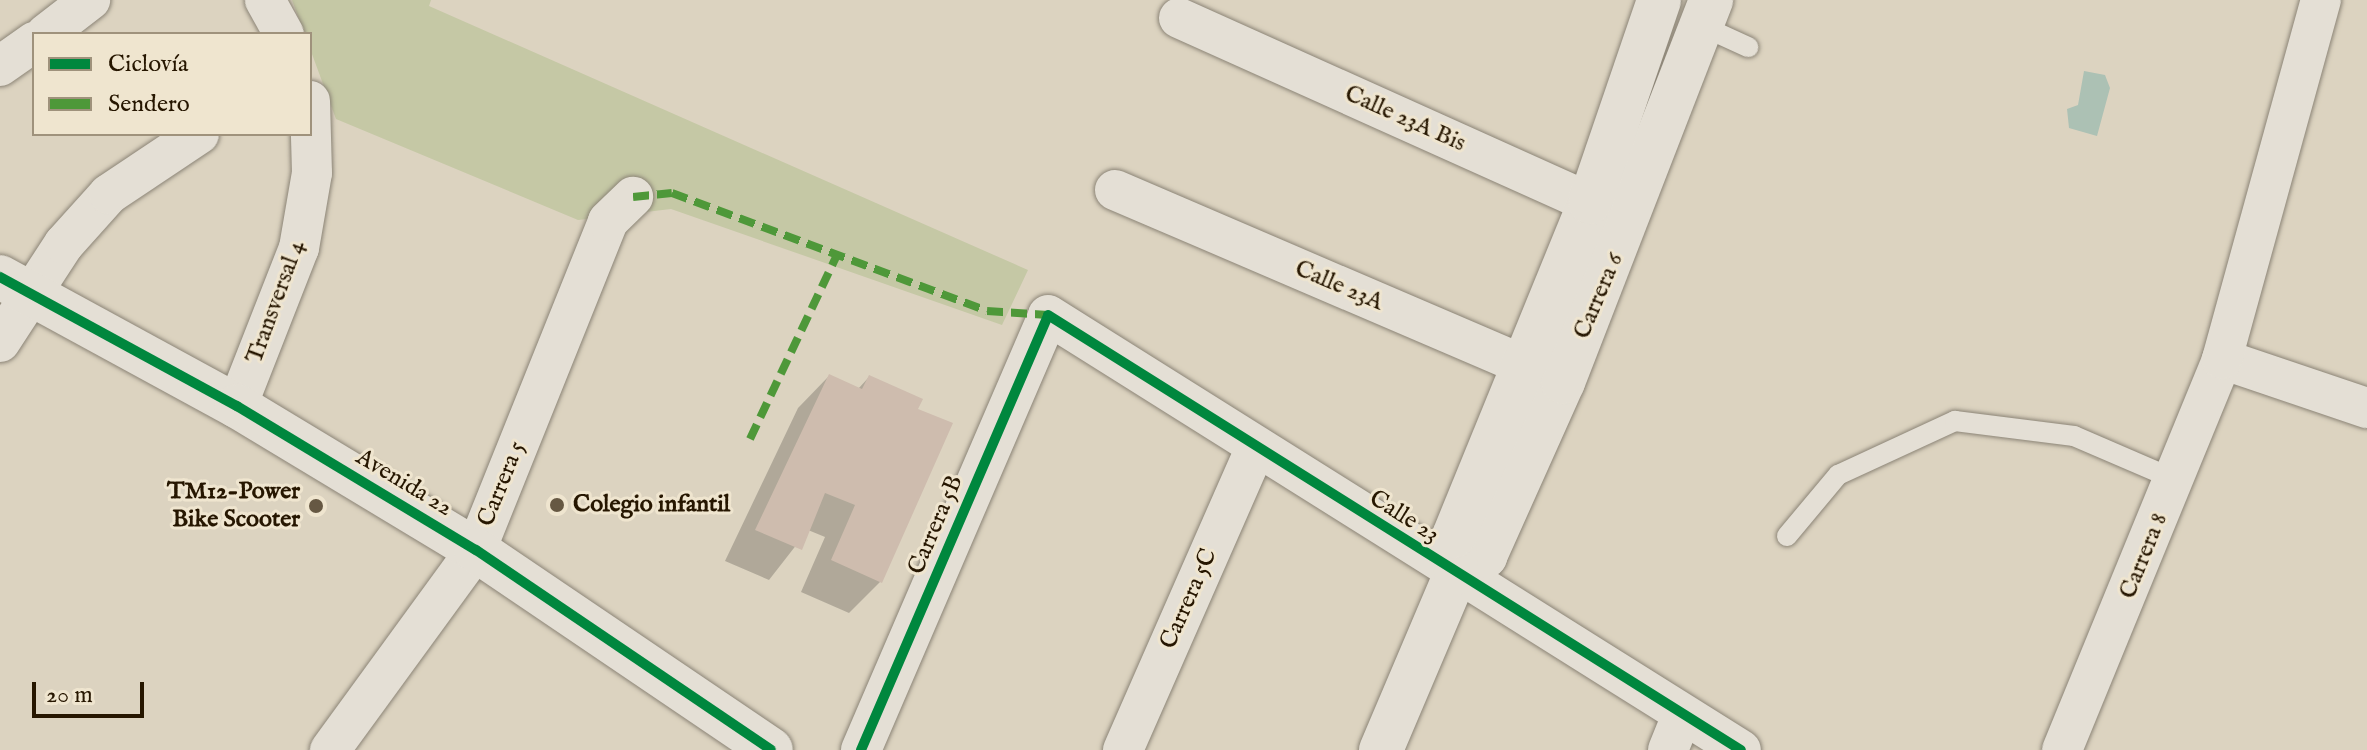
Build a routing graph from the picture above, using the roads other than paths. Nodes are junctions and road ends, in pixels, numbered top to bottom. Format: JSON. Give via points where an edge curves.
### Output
{"nodes":[{"id":1,"x":90,"y":0,"type":"edge"},
{"id":2,"x":265,"y":0,"type":"edge"},
{"id":3,"x":2321,"y":0,"type":"edge"},
{"id":4,"x":1651,"y":3,"type":"edge"},
{"id":5,"x":1706,"y":13,"type":"edge"},
{"id":6,"x":1179,"y":18,"type":"dead end"},
{"id":7,"x":49,"y":32,"type":"edge"},
{"id":8,"x":283,"y":32,"type":"edge"},
{"id":9,"x":32,"y":43,"type":"edge"},
{"id":10,"x":1748,"y":47,"type":"dead end"},
{"id":11,"x":0,"y":66,"type":"edge"},
{"id":12,"x":196,"y":136,"type":"edge"},
{"id":13,"x":311,"y":136,"type":"edge"},
{"id":14,"x":1115,"y":190,"type":"dead end"},
{"id":15,"x":633,"y":197,"type":"dead end"},
{"id":16,"x":1590,"y":202,"type":"junction"},
{"id":17,"x":1630,"y":221,"type":"junction"},
{"id":18,"x":17,"y":285,"type":"edge"},
{"id":19,"x":1048,"y":315,"type":"joint"},
{"id":20,"x":0,"y":342,"type":"edge"},
{"id":21,"x":2222,"y":359,"type":"junction"},
{"id":22,"x":1544,"y":374,"type":"junction"},
{"id":23,"x":237,"y":406,"type":"junction"},
{"id":24,"x":2367,"y":408,"type":"edge"},
{"id":25,"x":1256,"y":447,"type":"junction"},
{"id":26,"x":2174,"y":479,"type":"junction"},
{"id":27,"x":1787,"y":536,"type":"dead end"},
{"id":28,"x":476,"y":550,"type":"junction"},
{"id":29,"x":1456,"y":573,"type":"junction"},
{"id":30,"x":1675,"y":733,"type":"edge"},
{"id":31,"x":330,"y":750,"type":"edge"},
{"id":32,"x":771,"y":750,"type":"edge"},
{"id":33,"x":861,"y":750,"type":"edge"},
{"id":34,"x":1123,"y":750,"type":"edge"},
{"id":35,"x":1381,"y":750,"type":"edge"},
{"id":36,"x":1741,"y":750,"type":"edge"},
{"id":37,"x":2062,"y":750,"type":"edge"}],
"edges":[{"from":1,"to":7,"type":"street"},
{"from":2,"to":8,"type":"street"},
{"from":3,"to":21,"type":"street","name":"Carrera 8"},
{"from":4,"to":5,"type":"street"},
{"from":4,"to":16,"type":"street","name":"Carrera 6"},
{"from":5,"to":10,"type":"lane"},
{"from":5,"to":17,"type":"street","name":"Carrera 6"},
{"from":6,"to":16,"type":"street","name":"Calle 23A Bis"},
{"from":9,"to":11,"type":"street"},
{"from":12,"to":18,"type":"street","via":[[109,194]]},
{"from":13,"to":23,"type":"street","name":"Transversal 4","via":[[312,173],[299,248]]},
{"from":14,"to":22,"type":"street","name":"Calle 23A"},
{"from":15,"to":28,"type":"street","name":"Carrera 5","via":[[608,221]]},
{"from":16,"to":17,"type":"street","name":"Calle 23A Bis"},
{"from":16,"to":22,"type":"street","name":"Carrera 6"},
{"from":17,"to":22,"type":"street","name":"Carrera 6"},
{"from":18,"to":20,"type":"street"},
{"from":18,"to":23,"type":"street","name":"Avenida 22"},
{"from":19,"to":25,"type":"street","name":"Calle 23"},
{"from":19,"to":33,"type":"street","name":"Carrera 5B"},
{"from":21,"to":24,"type":"street"},
{"from":21,"to":26,"type":"street","name":"Carrera 8"},
{"from":22,"to":29,"type":"street","name":"Carrera 6","via":[[1454,536]]},
{"from":23,"to":28,"type":"street","name":"Avenida 22"},
{"from":25,"to":29,"type":"street","name":"Calle 23"},
{"from":25,"to":34,"type":"street","name":"Carrera 5C"},
{"from":26,"to":27,"type":"lane","via":[[2074,436],[1955,421],[1838,475]]},
{"from":26,"to":37,"type":"street","name":"Carrera 8"},
{"from":28,"to":31,"type":"street","name":"Carrera 5"},
{"from":28,"to":32,"type":"street","name":"Avenida 22"},
{"from":29,"to":30,"type":"street","name":"Calle 23"},
{"from":29,"to":35,"type":"street","name":"Carrera 6"},
{"from":30,"to":36,"type":"street","name":"Calle 23"}]}
